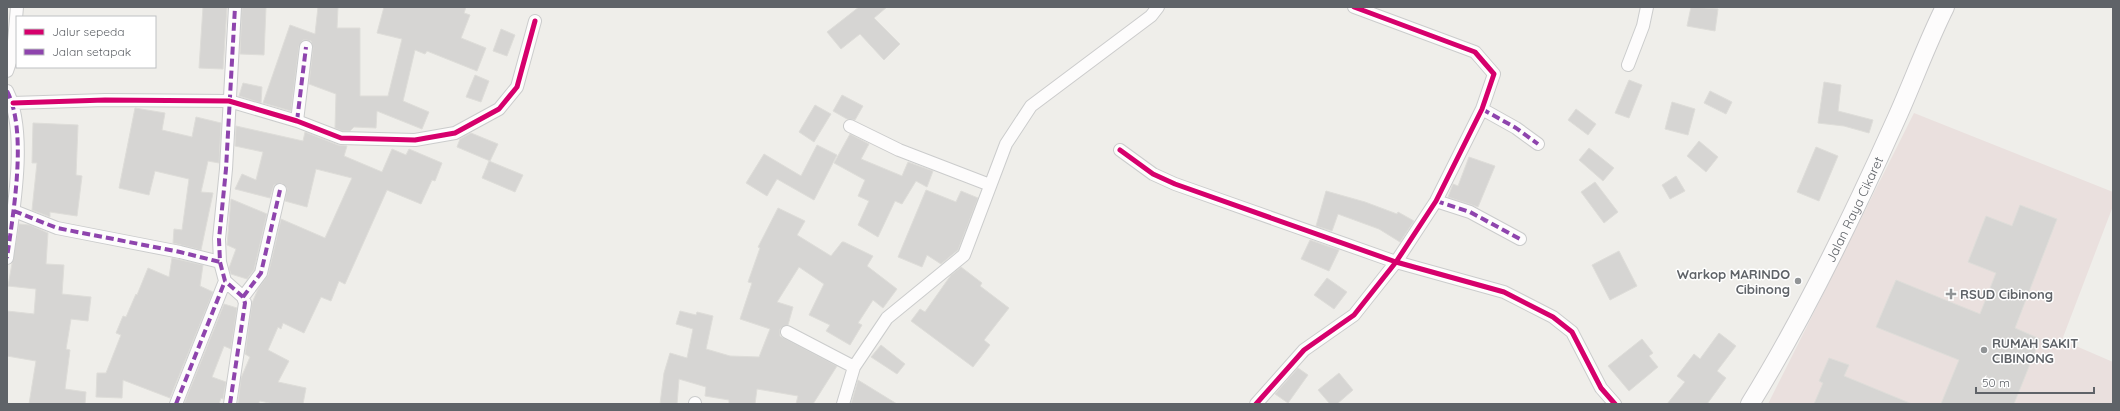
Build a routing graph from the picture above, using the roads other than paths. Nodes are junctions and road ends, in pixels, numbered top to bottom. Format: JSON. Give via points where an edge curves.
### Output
{"nodes":[{"id":1,"x":235,"y":7,"type":"edge"},
{"id":2,"x":1158,"y":7,"type":"edge"},
{"id":3,"x":1354,"y":7,"type":"edge"},
{"id":4,"x":1647,"y":7,"type":"edge"},
{"id":5,"x":1945,"y":7,"type":"edge"},
{"id":6,"x":16,"y":18,"type":"edge"},
{"id":7,"x":535,"y":21,"type":"dead end"},
{"id":8,"x":306,"y":46,"type":"dead end"},
{"id":9,"x":1628,"y":65,"type":"dead end"},
{"id":10,"x":7,"y":71,"type":"edge"},
{"id":11,"x":7,"y":91,"type":"edge"},
{"id":12,"x":229,"y":101,"type":"junction"},
{"id":13,"x":13,"y":102,"type":"junction"},
{"id":14,"x":1482,"y":109,"type":"junction"},
{"id":15,"x":296,"y":121,"type":"junction"},
{"id":16,"x":850,"y":126,"type":"dead end"},
{"id":17,"x":1538,"y":144,"type":"dead end"},
{"id":18,"x":1120,"y":150,"type":"dead end"},
{"id":19,"x":990,"y":185,"type":"junction"},
{"id":20,"x":280,"y":190,"type":"dead end"},
{"id":21,"x":1436,"y":202,"type":"junction"},
{"id":22,"x":14,"y":211,"type":"junction"},
{"id":23,"x":1520,"y":239,"type":"dead end"},
{"id":24,"x":7,"y":258,"type":"edge"},
{"id":25,"x":220,"y":262,"type":"junction"},
{"id":26,"x":1396,"y":262,"type":"junction"},
{"id":27,"x":225,"y":282,"type":"junction"},
{"id":28,"x":243,"y":297,"type":"junction"},
{"id":29,"x":786,"y":332,"type":"dead end"},
{"id":30,"x":854,"y":367,"type":"junction"},
{"id":31,"x":176,"y":404,"type":"edge"},
{"id":32,"x":230,"y":404,"type":"edge"},
{"id":33,"x":843,"y":404,"type":"edge"},
{"id":34,"x":1256,"y":404,"type":"edge"},
{"id":35,"x":1615,"y":404,"type":"edge"},
{"id":36,"x":1750,"y":404,"type":"edge"}],
"edges":[{"from":1,"to":12,"type":"street"},
{"from":2,"to":19,"type":"street","via":[[1151,16],[1031,106],[1006,144]]},
{"from":3,"to":14,"type":"street","via":[[1475,52],[1494,74]]},
{"from":4,"to":9,"type":"street","via":[[1643,26]]},
{"from":5,"to":36,"type":"main road","name":"Jalan Raya Cikaret","via":[[1824,274],[1784,349]]},
{"from":6,"to":10,"type":"street","via":[[13,53]]},
{"from":7,"to":15,"type":"street","via":[[517,87],[499,108],[455,133],[415,140],[340,138]]},
{"from":8,"to":15,"type":"street"},
{"from":11,"to":13,"type":"street"},
{"from":12,"to":13,"type":"street"},
{"from":12,"to":15,"type":"street"},
{"from":12,"to":25,"type":"street","via":[[219,239]]},
{"from":13,"to":22,"type":"street","via":[[18,147]]},
{"from":14,"to":17,"type":"street"},
{"from":14,"to":21,"type":"street"},
{"from":16,"to":19,"type":"street","via":[[899,150]]},
{"from":18,"to":26,"type":"street","via":[[1153,174],[1176,184]]},
{"from":19,"to":30,"type":"street","via":[[964,255],[887,318]]},
{"from":20,"to":28,"type":"street","via":[[261,273]]},
{"from":21,"to":23,"type":"street","via":[[1470,212]]},
{"from":21,"to":26,"type":"street"},
{"from":22,"to":24,"type":"street"},
{"from":22,"to":25,"type":"street","via":[[57,228]]},
{"from":25,"to":27,"type":"street"},
{"from":26,"to":34,"type":"street","via":[[1354,314],[1304,350]]},
{"from":26,"to":35,"type":"street","via":[[1504,292],[1553,317],[1572,332],[1601,388]]},
{"from":27,"to":28,"type":"street"},
{"from":27,"to":31,"type":"street"},
{"from":28,"to":32,"type":"street","via":[[245,303]]},
{"from":29,"to":30,"type":"street"},
{"from":30,"to":33,"type":"street"}]}
